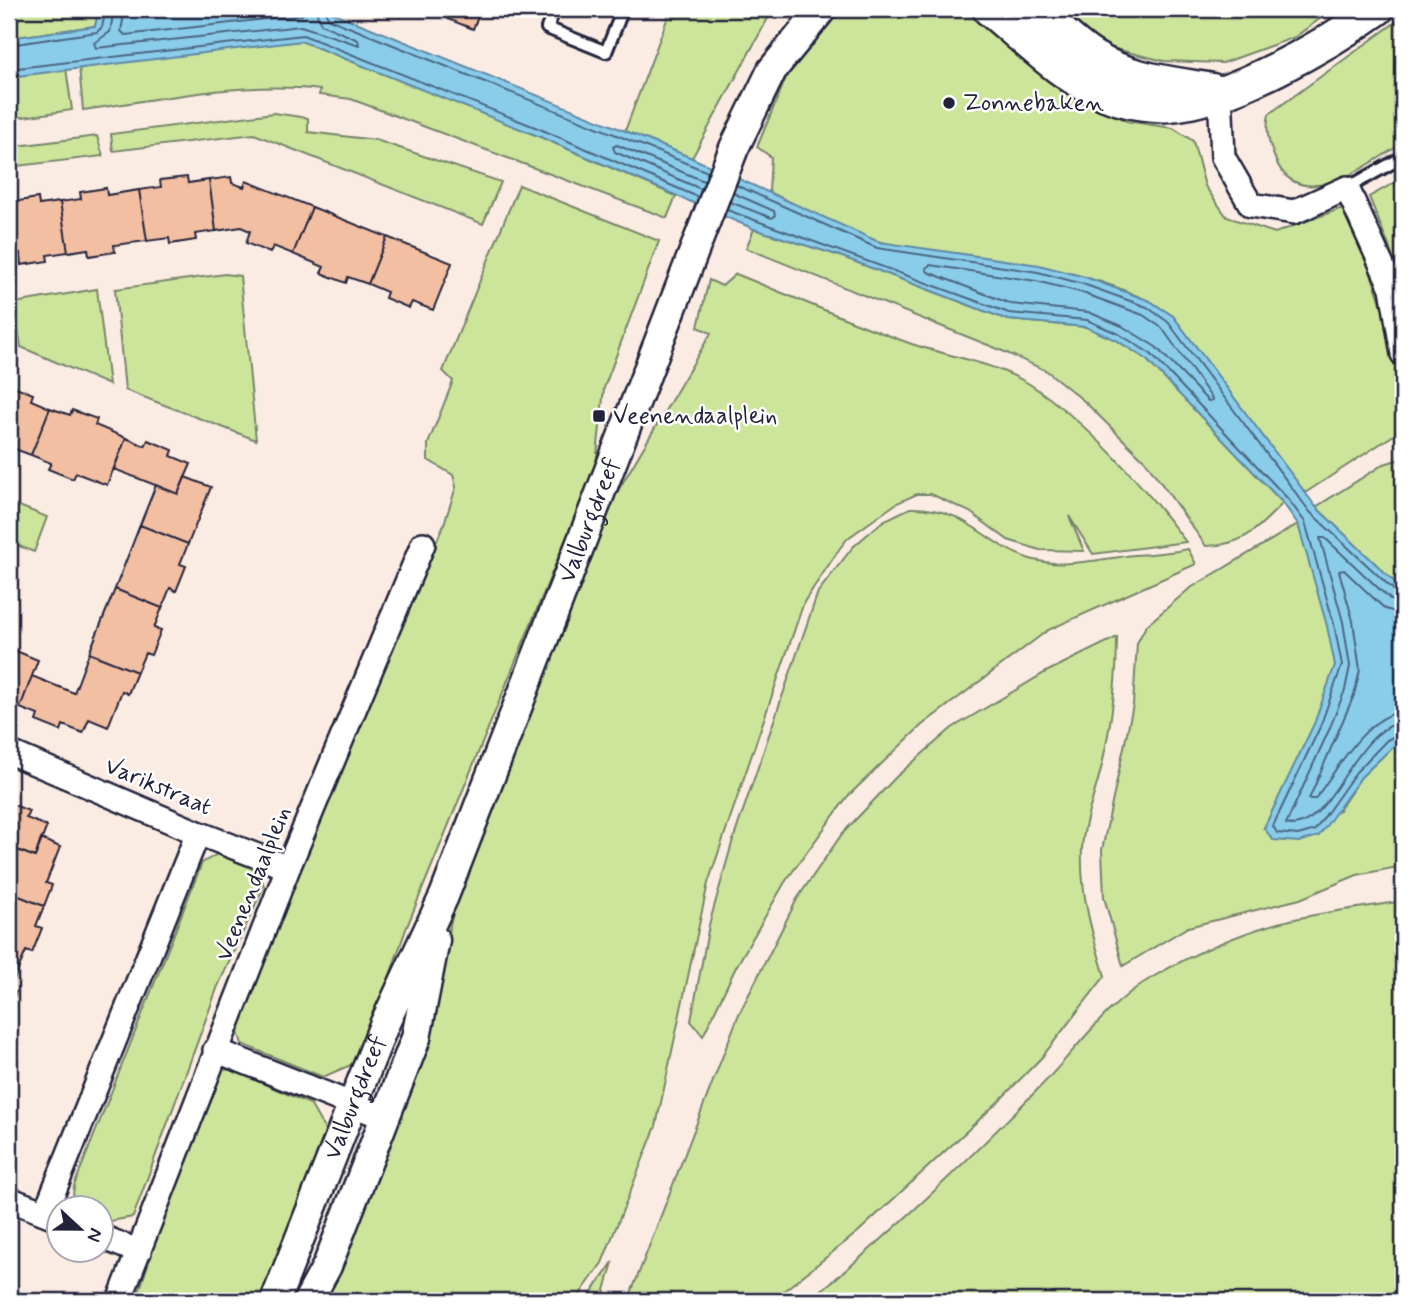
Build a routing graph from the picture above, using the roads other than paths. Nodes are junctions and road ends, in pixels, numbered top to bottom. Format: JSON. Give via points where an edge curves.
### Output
{"nodes":[{"id":1,"x":555,"y":9,"type":"edge"},
{"id":2,"x":623,"y":9,"type":"edge"},
{"id":3,"x":799,"y":9,"type":"edge"},
{"id":4,"x":822,"y":9,"type":"edge"},
{"id":5,"x":989,"y":9,"type":"edge"},
{"id":6,"x":1035,"y":9,"type":"edge"},
{"id":7,"x":1377,"y":9,"type":"edge"},
{"id":8,"x":772,"y":69,"type":"junction"},
{"id":9,"x":1220,"y":91,"type":"junction"},
{"id":10,"x":1403,"y":157,"type":"edge"},
{"id":11,"x":1347,"y":188,"type":"junction"},
{"id":12,"x":1403,"y":354,"type":"edge"},
{"id":13,"x":423,"y":544,"type":"dead end"},
{"id":14,"x":9,"y":752,"type":"edge"},
{"id":15,"x":198,"y":833,"type":"junction"},
{"id":16,"x":288,"y":868,"type":"junction"},
{"id":17,"x":444,"y":896,"type":"junction"},
{"id":18,"x":215,"y":1050,"type":"junction"},
{"id":19,"x":352,"y":1105,"type":"junction"},
{"id":20,"x":386,"y":1118,"type":"junction"},
{"id":21,"x":60,"y":1194,"type":"edge"},
{"id":22,"x":9,"y":1199,"type":"edge"},
{"id":23,"x":46,"y":1214,"type":"edge"},
{"id":24,"x":116,"y":1243,"type":"edge"},
{"id":25,"x":139,"y":1252,"type":"junction"},
{"id":26,"x":119,"y":1301,"type":"edge"},
{"id":27,"x":275,"y":1301,"type":"edge"},
{"id":28,"x":308,"y":1301,"type":"edge"}],
"edges":[{"from":1,"to":2,"type":"lane","via":[[548,28],[606,52]]},
{"from":3,"to":8,"type":"street","name":"Valburgdreef"},
{"from":4,"to":8,"type":"street","name":"Valburgdreef"},
{"from":5,"to":9,"type":"main road","via":[[1078,80],[1107,95],[1167,106]]},
{"from":6,"to":9,"type":"main road","via":[[1092,57],[1119,70]]},
{"from":7,"to":9,"type":"main road","via":[[1277,70]]},
{"from":8,"to":17,"type":"street","name":"Valburgdreef","via":[[734,148]]},
{"from":9,"to":11,"type":"street","via":[[1223,158],[1251,205],[1294,212]]},
{"from":10,"to":11,"type":"lane"},
{"from":11,"to":12,"type":"street","via":[[1392,288]]},
{"from":13,"to":16,"type":"street","name":"Veenendaalplein"},
{"from":14,"to":15,"type":"street","name":"Varikstraat"},
{"from":15,"to":16,"type":"street","name":"Varikstraat"},
{"from":15,"to":21,"type":"street"},
{"from":16,"to":18,"type":"street","name":"Veenendaalplein"},
{"from":17,"to":19,"type":"street","name":"Valburgdreef"},
{"from":17,"to":20,"type":"street","name":"Valburgdreef","via":[[416,1038]]},
{"from":18,"to":19,"type":"street"},
{"from":18,"to":25,"type":"street","name":"Veenendaalplein"},
{"from":19,"to":20,"type":"street"},
{"from":19,"to":27,"type":"street","name":"Valburgdreef"},
{"from":20,"to":28,"type":"street","name":"Valburgdreef","via":[[327,1266]]},
{"from":22,"to":23,"type":"street"},
{"from":24,"to":25,"type":"street"},
{"from":25,"to":26,"type":"street","name":"Veenendaalplein"}]}
